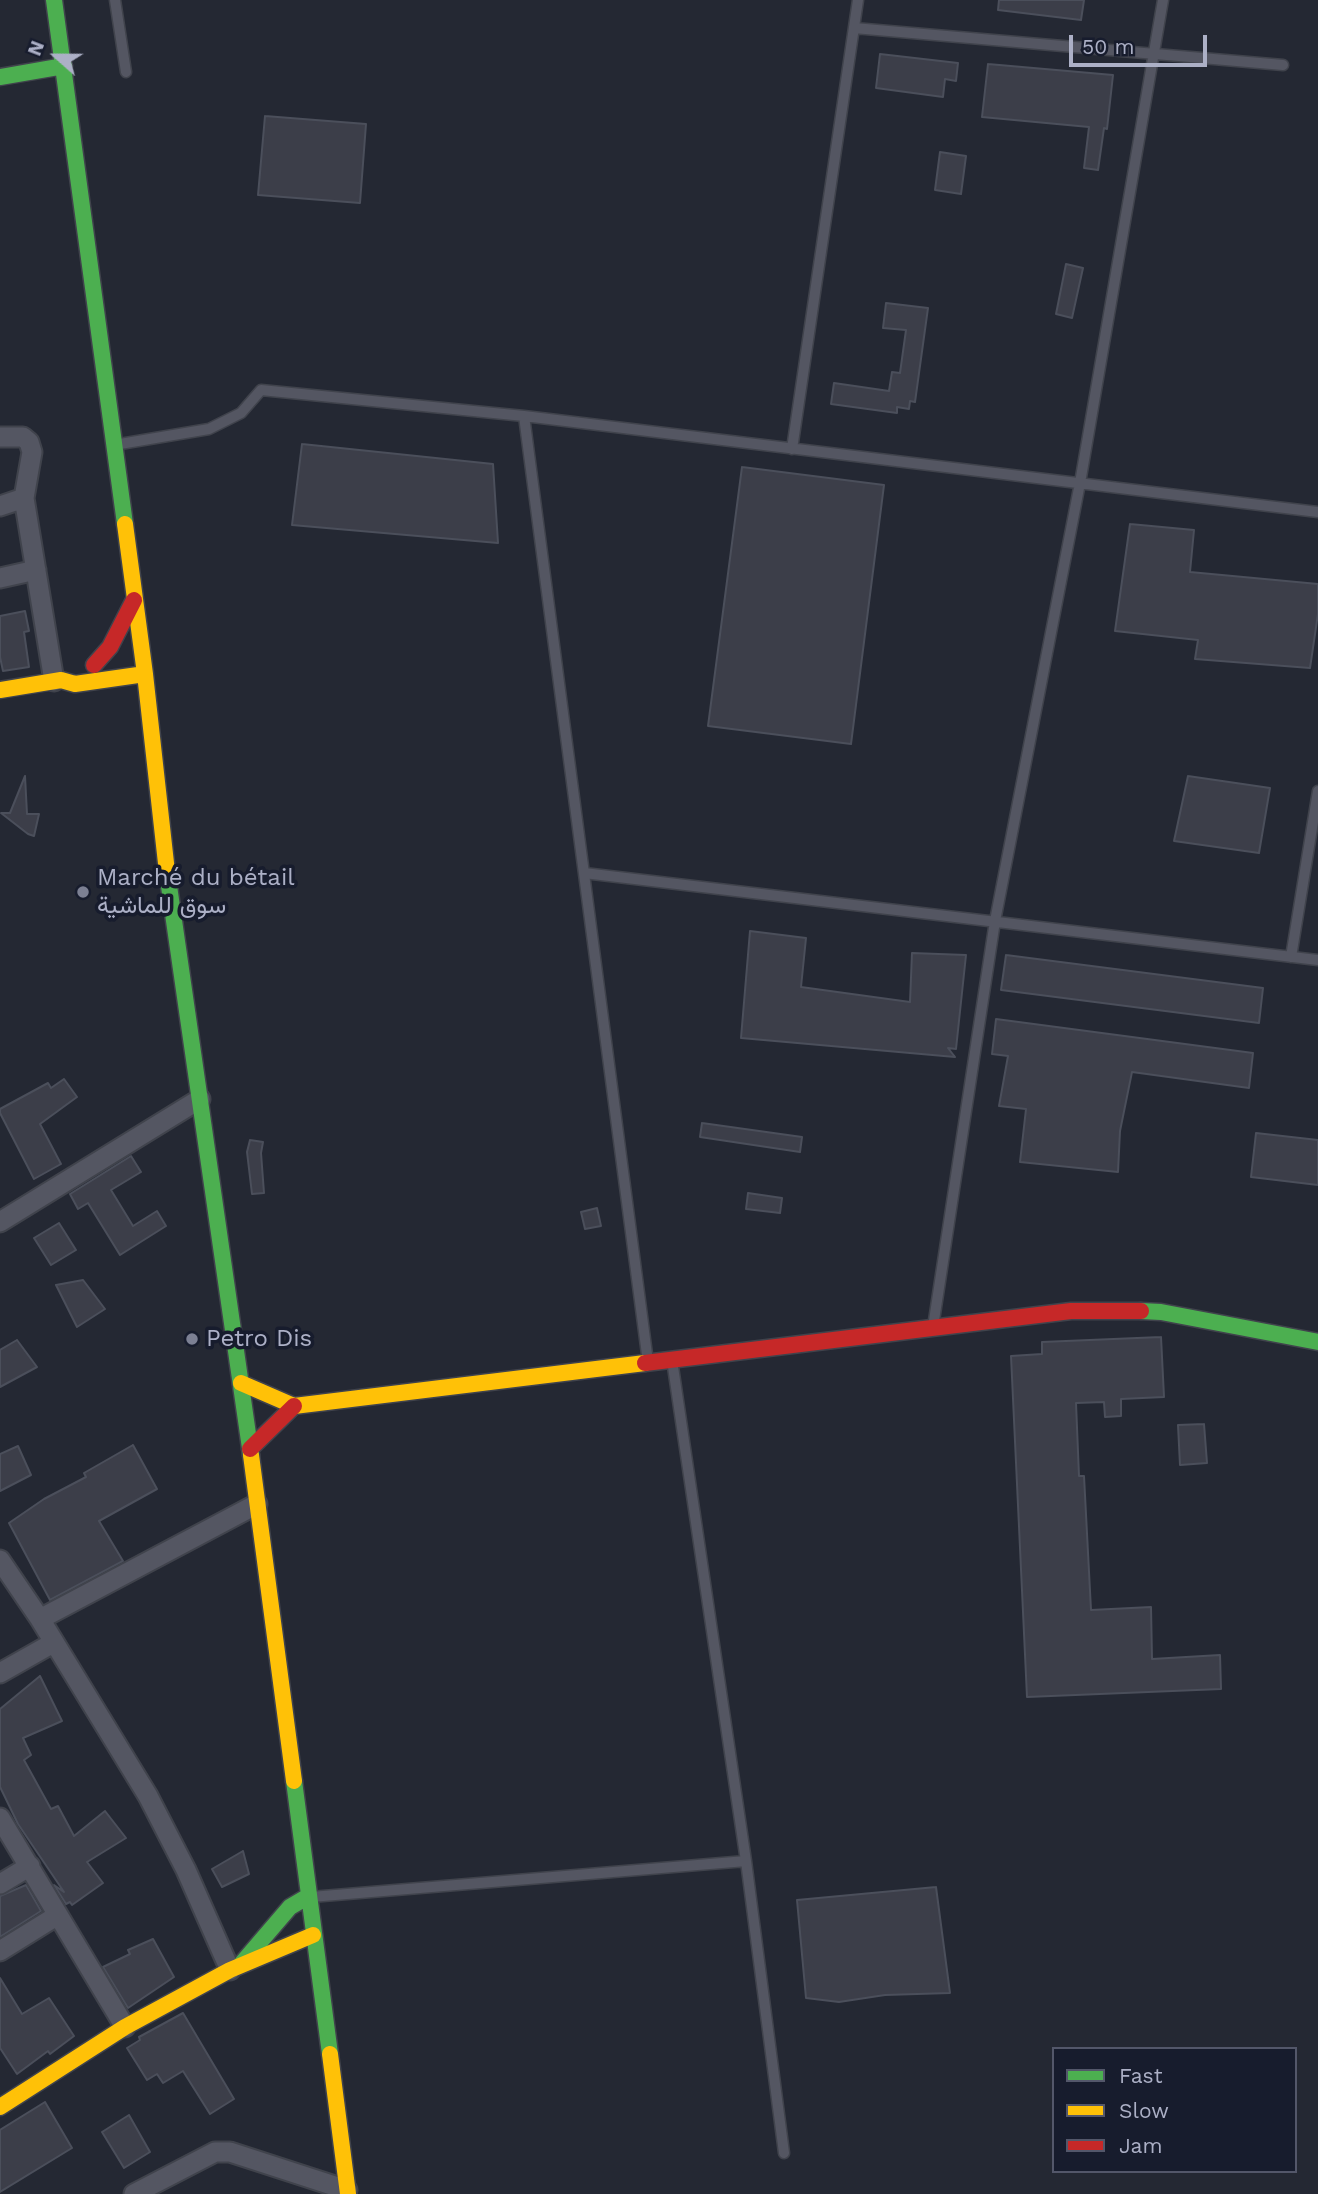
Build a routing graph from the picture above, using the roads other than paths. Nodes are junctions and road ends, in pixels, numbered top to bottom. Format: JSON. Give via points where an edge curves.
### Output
{"nodes":[{"id":1,"x":54,"y":0,"type":"edge"},
{"id":2,"x":116,"y":0,"type":"edge"},
{"id":3,"x":858,"y":0,"type":"edge"},
{"id":4,"x":1163,"y":0,"type":"edge"},
{"id":5,"x":854,"y":28,"type":"junction"},
{"id":6,"x":1154,"y":53,"type":"junction"},
{"id":7,"x":1283,"y":65,"type":"dead end"},
{"id":8,"x":64,"y":66,"type":"junction"},
{"id":9,"x":126,"y":72,"type":"dead end"},
{"id":10,"x":0,"y":77,"type":"edge"},
{"id":11,"x":524,"y":416,"type":"junction"},
{"id":12,"x":0,"y":437,"type":"edge"},
{"id":13,"x":114,"y":445,"type":"junction"},
{"id":14,"x":792,"y":449,"type":"junction"},
{"id":15,"x":1080,"y":483,"type":"junction"},
{"id":16,"x":24,"y":498,"type":"junction"},
{"id":17,"x":0,"y":506,"type":"edge"},
{"id":18,"x":1318,"y":512,"type":"edge"},
{"id":19,"x":36,"y":570,"type":"junction"},
{"id":20,"x":0,"y":578,"type":"edge"},
{"id":21,"x":134,"y":600,"type":"junction"},
{"id":22,"x":130,"y":656,"type":"junction"},
{"id":23,"x":97,"y":672,"type":"junction"},
{"id":24,"x":145,"y":674,"type":"junction"},
{"id":25,"x":57,"y":680,"type":"junction"},
{"id":26,"x":0,"y":690,"type":"edge"},
{"id":27,"x":149,"y":709,"type":"junction"},
{"id":28,"x":1318,"y":791,"type":"edge"},
{"id":29,"x":584,"y":873,"type":"junction"},
{"id":30,"x":995,"y":921,"type":"junction"},
{"id":31,"x":1291,"y":957,"type":"junction"},
{"id":32,"x":1318,"y":960,"type":"edge"},
{"id":33,"x":200,"y":1099,"type":"junction"},
{"id":34,"x":0,"y":1222,"type":"edge"},
{"id":35,"x":932,"y":1328,"type":"junction"},
{"id":36,"x":1318,"y":1342,"type":"edge"},
{"id":37,"x":672,"y":1359,"type":"junction"},
{"id":38,"x":648,"y":1362,"type":"junction"},
{"id":39,"x":241,"y":1383,"type":"junction"},
{"id":40,"x":295,"y":1406,"type":"junction"},
{"id":41,"x":250,"y":1449,"type":"junction"},
{"id":42,"x":257,"y":1504,"type":"junction"},
{"id":43,"x":0,"y":1560,"type":"edge"},
{"id":44,"x":40,"y":1619,"type":"junction"},
{"id":45,"x":52,"y":1643,"type":"junction"},
{"id":46,"x":0,"y":1673,"type":"edge"},
{"id":47,"x":0,"y":1818,"type":"edge"},
{"id":48,"x":746,"y":1861,"type":"junction"},
{"id":49,"x":30,"y":1866,"type":"junction"},
{"id":50,"x":0,"y":1884,"type":"edge"},
{"id":51,"x":307,"y":1897,"type":"junction"},
{"id":52,"x":58,"y":1915,"type":"junction"},
{"id":53,"x":313,"y":1935,"type":"junction"},
{"id":54,"x":0,"y":1951,"type":"edge"},
{"id":55,"x":236,"y":1968,"type":"junction"},
{"id":56,"x":125,"y":2027,"type":"junction"},
{"id":57,"x":0,"y":2107,"type":"edge"},
{"id":58,"x":784,"y":2153,"type":"dead end"},
{"id":59,"x":347,"y":2192,"type":"edge"},
{"id":60,"x":134,"y":2194,"type":"edge"}],
"edges":[{"from":1,"to":8,"type":"main road"},
{"from":2,"to":9,"type":"lane"},
{"from":3,"to":5,"type":"lane"},
{"from":4,"to":6,"type":"lane"},
{"from":5,"to":6,"type":"lane"},
{"from":5,"to":14,"type":"lane"},
{"from":6,"to":7,"type":"lane"},
{"from":6,"to":15,"type":"lane"},
{"from":8,"to":10,"type":"main road"},
{"from":8,"to":13,"type":"main road"},
{"from":11,"to":13,"type":"lane","via":[[261,390],[241,413],[209,429]]},
{"from":11,"to":14,"type":"lane"},
{"from":11,"to":29,"type":"lane"},
{"from":12,"to":16,"type":"street","via":[[23,437],[29,442],[32,452]]},
{"from":13,"to":21,"type":"main road"},
{"from":14,"to":15,"type":"lane"},
{"from":15,"to":18,"type":"lane"},
{"from":15,"to":30,"type":"lane"},
{"from":16,"to":17,"type":"street"},
{"from":16,"to":19,"type":"street"},
{"from":19,"to":20,"type":"street"},
{"from":19,"to":25,"type":"street"},
{"from":21,"to":22,"type":"main road"},
{"from":21,"to":23,"type":"main road"},
{"from":22,"to":23,"type":"main road"},
{"from":22,"to":24,"type":"main road"},
{"from":23,"to":24,"type":"main road"},
{"from":23,"to":25,"type":"main road","via":[[75,684]]},
{"from":23,"to":27,"type":"main road"},
{"from":24,"to":27,"type":"main road"},
{"from":25,"to":26,"type":"main road"},
{"from":27,"to":33,"type":"main road"},
{"from":28,"to":31,"type":"lane"},
{"from":29,"to":30,"type":"lane"},
{"from":29,"to":38,"type":"lane"},
{"from":30,"to":31,"type":"lane"},
{"from":30,"to":35,"type":"lane"},
{"from":31,"to":32,"type":"lane"},
{"from":33,"to":34,"type":"street"},
{"from":33,"to":39,"type":"main road"},
{"from":35,"to":36,"type":"main road","via":[[1118,1309],[1161,1312]]},
{"from":35,"to":37,"type":"main road"},
{"from":37,"to":38,"type":"main road"},
{"from":37,"to":48,"type":"lane"},
{"from":38,"to":40,"type":"main road"},
{"from":39,"to":40,"type":"main road"},
{"from":39,"to":41,"type":"main road"},
{"from":40,"to":41,"type":"main road"},
{"from":41,"to":42,"type":"main road"},
{"from":42,"to":44,"type":"street"},
{"from":42,"to":51,"type":"main road"},
{"from":43,"to":44,"type":"street"},
{"from":44,"to":45,"type":"street"},
{"from":45,"to":46,"type":"street"},
{"from":45,"to":55,"type":"street","via":[[148,1796]]},
{"from":47,"to":49,"type":"street"},
{"from":48,"to":51,"type":"lane"},
{"from":48,"to":58,"type":"lane"},
{"from":49,"to":50,"type":"street"},
{"from":49,"to":52,"type":"street"},
{"from":51,"to":53,"type":"main road"},
{"from":51,"to":55,"type":"main road","via":[[290,1907]]},
{"from":52,"to":54,"type":"street"},
{"from":52,"to":56,"type":"street"},
{"from":53,"to":55,"type":"main road"},
{"from":53,"to":59,"type":"main road"},
{"from":55,"to":56,"type":"main road"},
{"from":56,"to":57,"type":"main road"},
{"from":59,"to":60,"type":"street","via":[[230,2152],[215,2152]]}]}
